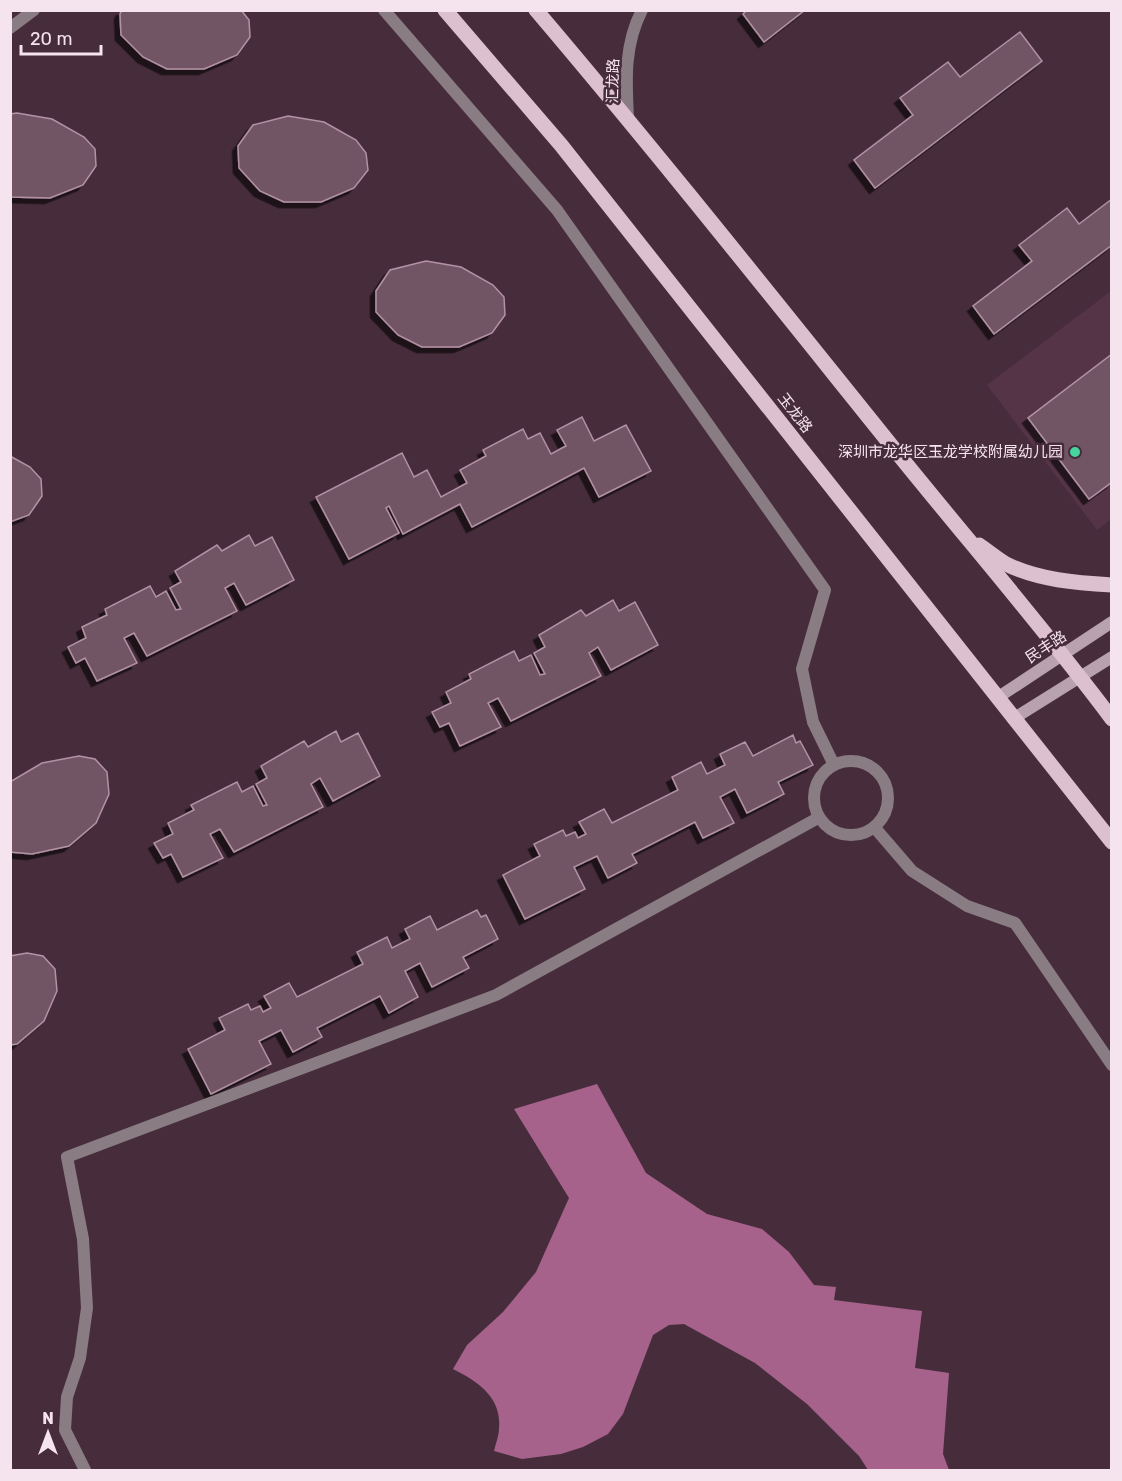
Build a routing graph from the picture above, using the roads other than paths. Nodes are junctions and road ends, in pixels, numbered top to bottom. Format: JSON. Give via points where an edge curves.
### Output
{"nodes":[{"id":1,"x":34,"y":10,"type":"edge"},
{"id":2,"x":384,"y":10,"type":"edge"},
{"id":3,"x":445,"y":10,"type":"edge"},
{"id":4,"x":537,"y":10,"type":"edge"},
{"id":5,"x":642,"y":10,"type":"edge"},
{"id":6,"x":10,"y":28,"type":"edge"},
{"id":7,"x":628,"y":118,"type":"junction"},
{"id":8,"x":962,"y":533,"type":"junction"},
{"id":9,"x":1112,"y":585,"type":"edge"},
{"id":10,"x":1112,"y":622,"type":"edge"},
{"id":11,"x":1063,"y":654,"type":"junction"},
{"id":12,"x":1112,"y":657,"type":"edge"},
{"id":13,"x":1080,"y":677,"type":"junction"},
{"id":14,"x":997,"y":698,"type":"junction"},
{"id":15,"x":1013,"y":718,"type":"junction"},
{"id":16,"x":1112,"y":719,"type":"edge"},
{"id":17,"x":834,"y":765,"type":"junction"},
{"id":18,"x":819,"y":818,"type":"junction"},
{"id":19,"x":875,"y":828,"type":"junction"},
{"id":20,"x":1112,"y":842,"type":"edge"},
{"id":21,"x":1112,"y":1065,"type":"edge"},
{"id":22,"x":85,"y":1470,"type":"edge"}],
"edges":[{"from":1,"to":6,"type":"street"},
{"from":2,"to":17,"type":"street","via":[[557,210],[825,590],[802,669],[813,722]]},
{"from":3,"to":14,"type":"main road","name":"玉龙路","via":[[561,146]]},
{"from":4,"to":7,"type":"main road"},
{"from":5,"to":7,"type":"street","name":"汇龙路","via":[[635,23],[625,72]]},
{"from":7,"to":8,"type":"main road"},
{"from":8,"to":9,"type":"main road","via":[[1006,564],[1076,583]]},
{"from":8,"to":11,"type":"main road"},
{"from":10,"to":11,"type":"main road","name":"民丰路"},
{"from":11,"to":13,"type":"main road"},
{"from":11,"to":14,"type":"main road","name":"民丰路"},
{"from":12,"to":13,"type":"main road"},
{"from":13,"to":15,"type":"main road"},
{"from":13,"to":16,"type":"main road"},
{"from":14,"to":15,"type":"main road","name":"玉龙路"},
{"from":15,"to":20,"type":"main road","name":"玉龙路"},
{"from":17,"to":18,"type":"street","via":[[818,781],[814,795]]},
{"from":17,"to":19,"type":"street","via":[[847,761],[866,764],[885,783],[889,794],[886,810]]},
{"from":18,"to":19,"type":"street","via":[[828,829],[840,834],[853,836]]},
{"from":18,"to":22,"type":"street","via":[[496,995],[67,1156],[83,1239],[87,1308],[80,1358],[67,1397],[65,1430]]},
{"from":19,"to":21,"type":"street","via":[[912,871],[967,906],[1015,923]]}]}
